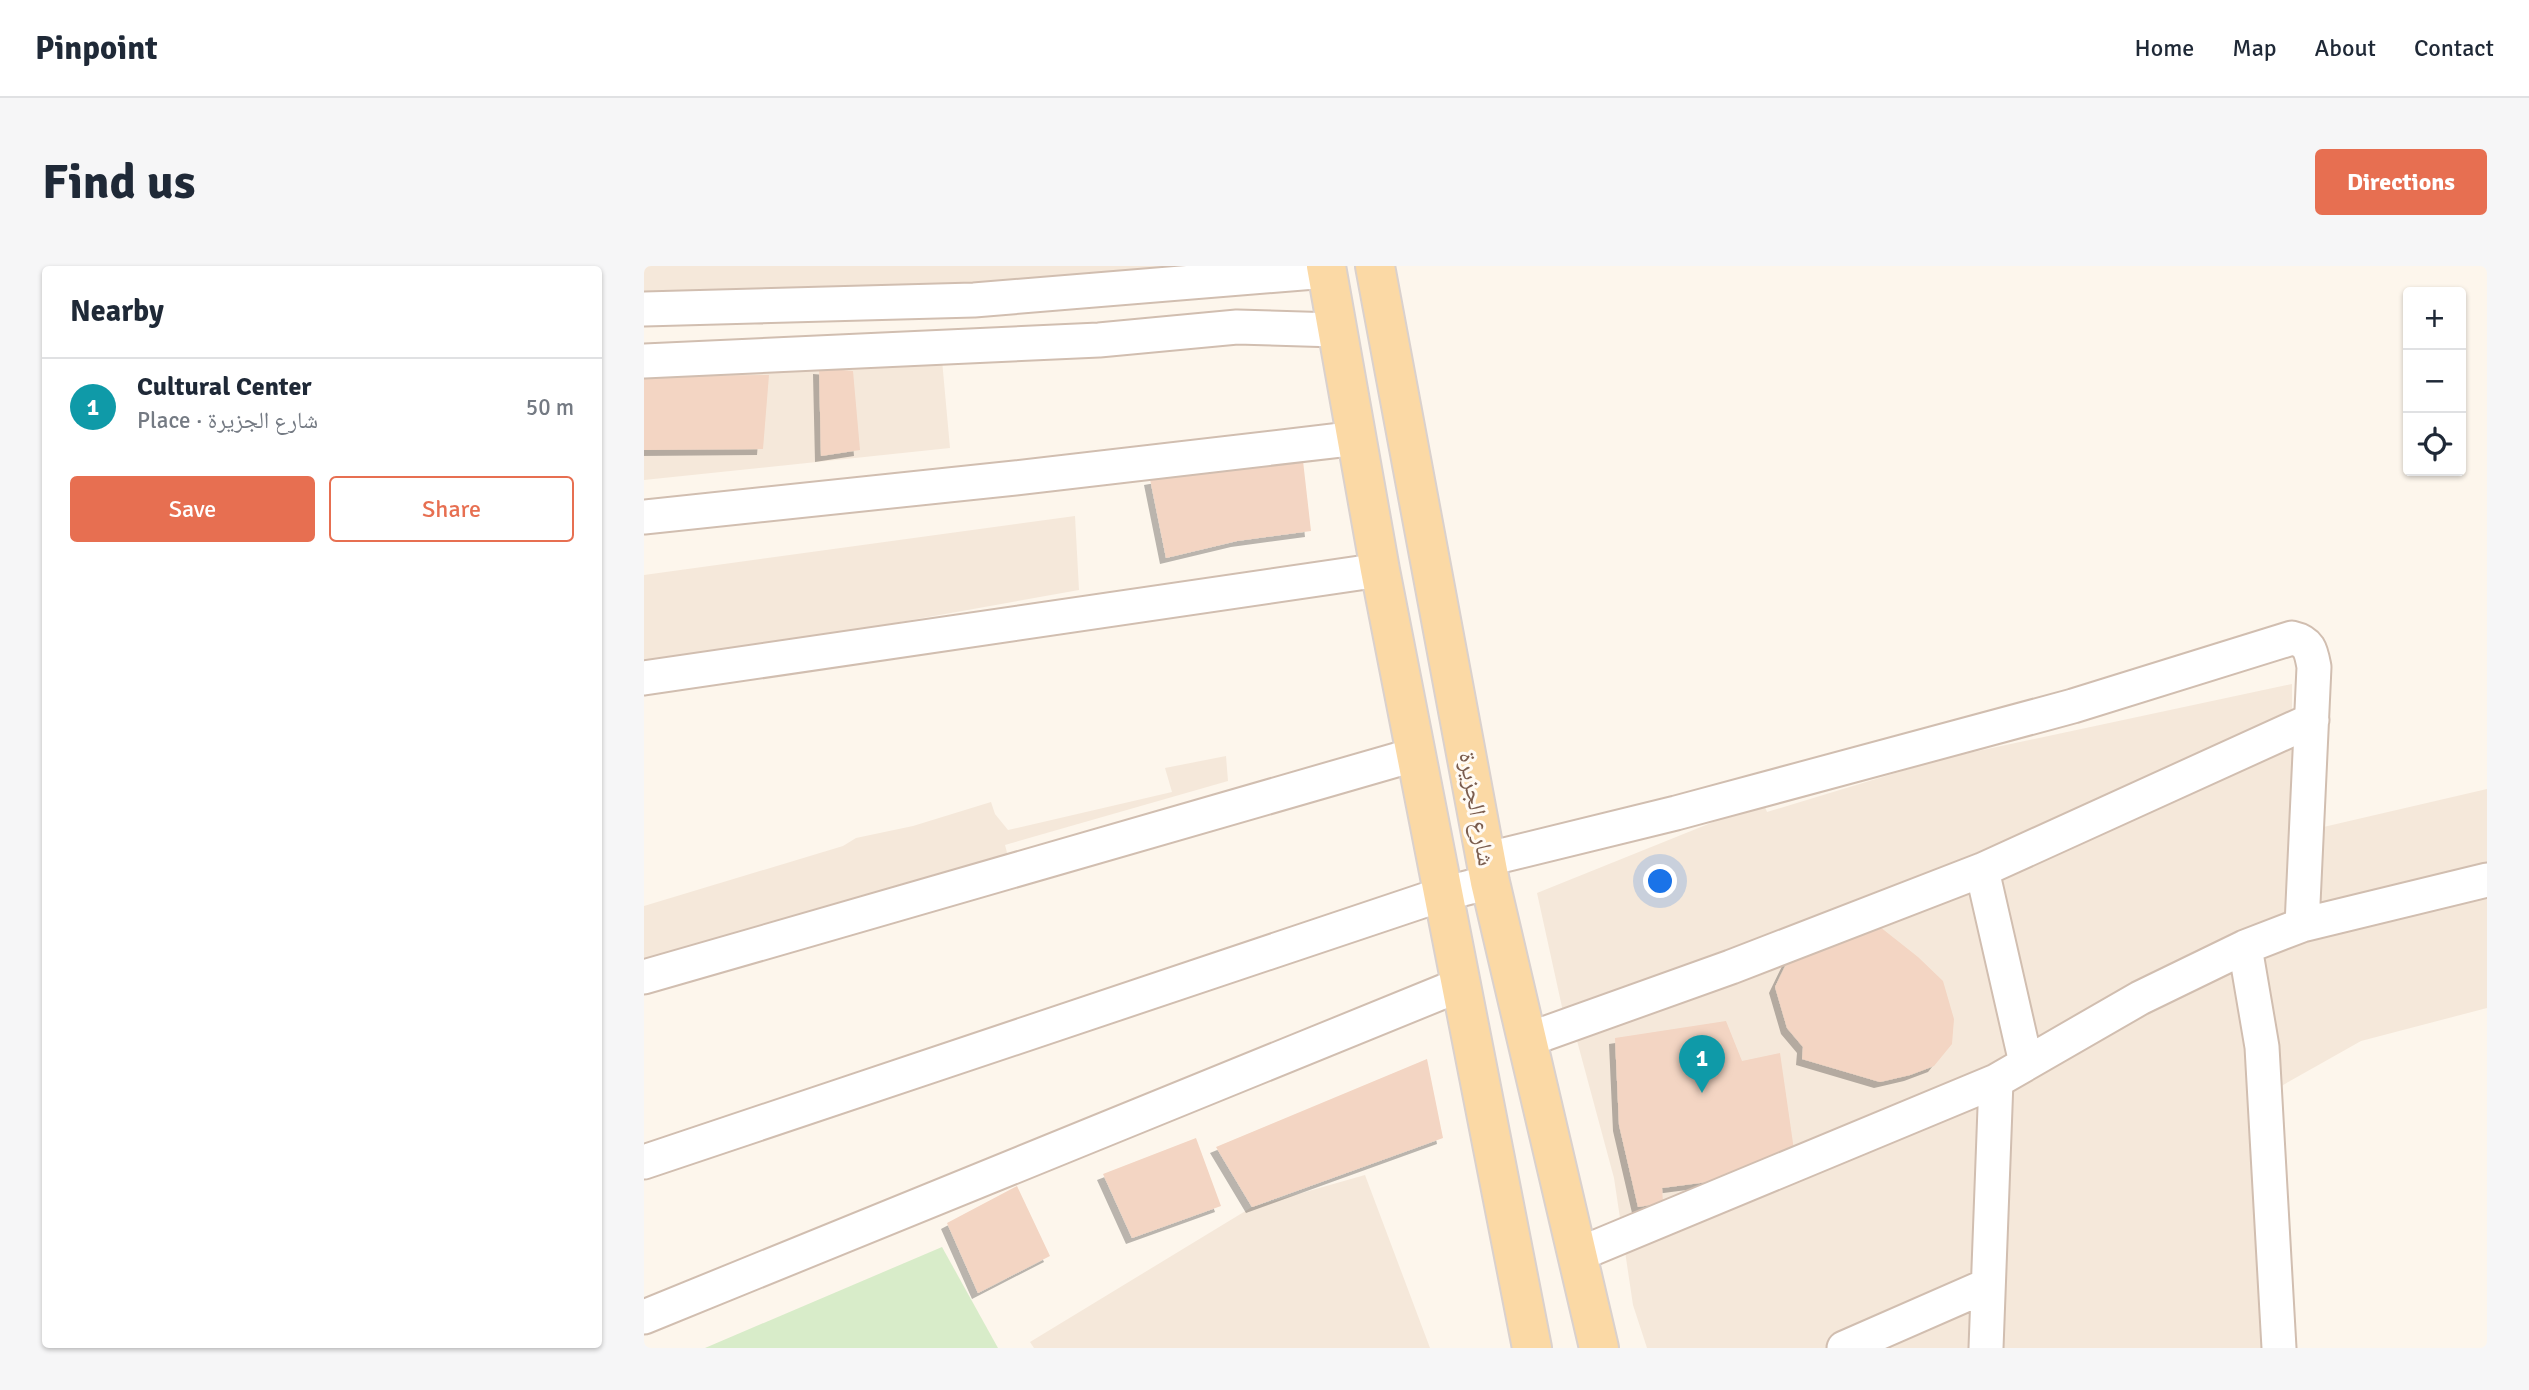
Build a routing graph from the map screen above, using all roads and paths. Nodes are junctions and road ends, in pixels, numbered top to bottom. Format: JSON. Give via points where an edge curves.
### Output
{"nodes":[{"id":1,"x":1375,"y":266,"type":"edge"},
{"id":2,"x":1327,"y":269,"type":"edge"},
{"id":3,"x":644,"y":309,"type":"edge"},
{"id":4,"x":1336,"y":330,"type":"junction"},
{"id":5,"x":644,"y":361,"type":"edge"},
{"id":6,"x":1358,"y":438,"type":"junction"},
{"id":7,"x":644,"y":517,"type":"edge"},
{"id":8,"x":1380,"y":570,"type":"junction"},
{"id":9,"x":644,"y":678,"type":"edge"},
{"id":10,"x":2312,"y":720,"type":"junction"},
{"id":11,"x":1417,"y":754,"type":"junction"},
{"id":12,"x":1489,"y":870,"type":"junction"},
{"id":13,"x":1982,"y":870,"type":"junction"},
{"id":14,"x":2487,"y":880,"type":"edge"},
{"id":15,"x":1443,"y":894,"type":"junction"},
{"id":16,"x":2302,"y":925,"type":"junction"},
{"id":17,"x":2245,"y":947,"type":"junction"},
{"id":18,"x":644,"y":977,"type":"edge"},
{"id":19,"x":1462,"y":984,"type":"junction"},
{"id":20,"x":1527,"y":1040,"type":"junction"},
{"id":21,"x":2026,"y":1063,"type":"junction"},
{"id":22,"x":1996,"y":1081,"type":"junction"},
{"id":23,"x":644,"y":1163,"type":"edge"},
{"id":24,"x":1577,"y":1255,"type":"junction"},
{"id":25,"x":1988,"y":1285,"type":"junction"},
{"id":26,"x":644,"y":1317,"type":"edge"},
{"id":27,"x":1532,"y":1348,"type":"edge"},
{"id":28,"x":1599,"y":1348,"type":"edge"},
{"id":29,"x":1844,"y":1348,"type":"edge"},
{"id":30,"x":1986,"y":1348,"type":"edge"},
{"id":31,"x":2279,"y":1348,"type":"edge"}],
"edges":[{"from":1,"to":12,"type":"main road","name":"شارع الجزيرة"},
{"from":2,"to":3,"type":"street","via":[[974,300]]},
{"from":2,"to":4,"type":"main road","name":"شارع الجزيرة"},
{"from":4,"to":5,"type":"street","via":[[1237,327],[1099,340]]},
{"from":4,"to":6,"type":"main road","name":"شارع الجزيرة"},
{"from":6,"to":7,"type":"street"},
{"from":6,"to":8,"type":"main road","name":"شارع الجزيرة"},
{"from":8,"to":9,"type":"street"},
{"from":8,"to":11,"type":"main road","name":"شارع الجزيرة"},
{"from":10,"to":12,"type":"street","via":[[2310,648],[2292,638],[2073,706],[1676,813]]},
{"from":10,"to":13,"type":"street"},
{"from":10,"to":16,"type":"street"},
{"from":11,"to":15,"type":"main road","name":"شارع الجزيرة"},
{"from":11,"to":18,"type":"street"},
{"from":12,"to":15,"type":"street"},
{"from":12,"to":20,"type":"main road","name":"شارع الجزيرة"},
{"from":13,"to":20,"type":"street"},
{"from":13,"to":21,"type":"street"},
{"from":14,"to":16,"type":"street"},
{"from":15,"to":19,"type":"main road","name":"شارع الجزيرة"},
{"from":15,"to":23,"type":"street"},
{"from":16,"to":17,"type":"street"},
{"from":17,"to":21,"type":"street","via":[[2140,998]]},
{"from":17,"to":31,"type":"street","via":[[2262,1047]]},
{"from":19,"to":26,"type":"street"},
{"from":19,"to":27,"type":"main road","name":"شارع الجزيرة"},
{"from":20,"to":24,"type":"main road","name":"شارع الجزيرة"},
{"from":21,"to":22,"type":"street"},
{"from":22,"to":24,"type":"street"},
{"from":22,"to":25,"type":"street"},
{"from":24,"to":28,"type":"main road","name":"شارع الجزيرة"},
{"from":25,"to":29,"type":"street"},
{"from":25,"to":30,"type":"street"}]}
